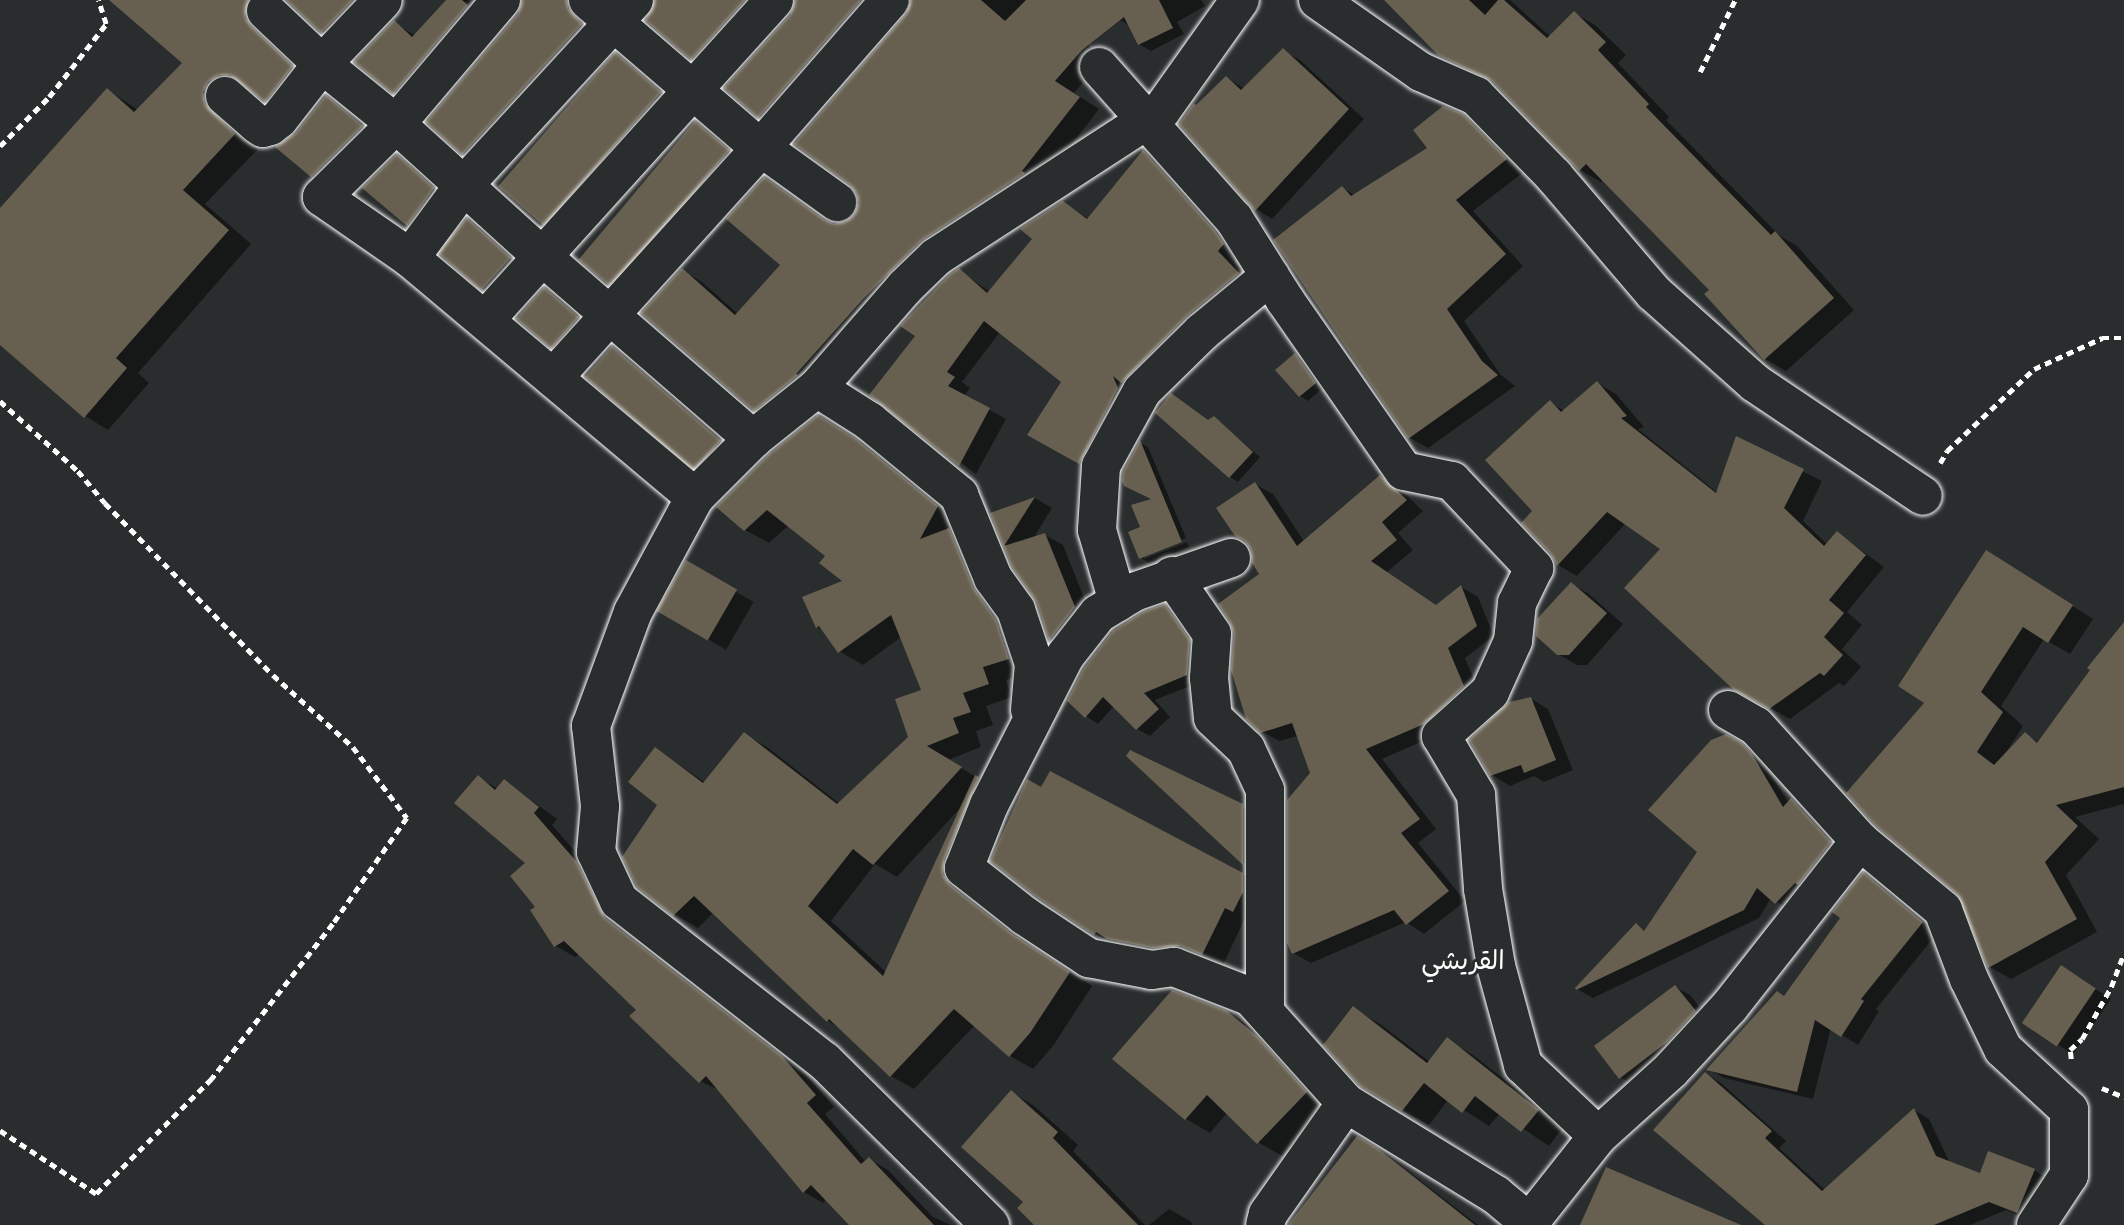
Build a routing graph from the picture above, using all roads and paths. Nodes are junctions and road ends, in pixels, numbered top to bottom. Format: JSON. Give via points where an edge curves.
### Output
{"nodes":[{"id":1,"x":98,"y":0,"type":"edge"},
{"id":2,"x":383,"y":0,"type":"edge"},
{"id":3,"x":500,"y":0,"type":"edge"},
{"id":4,"x":774,"y":0,"type":"edge"},
{"id":5,"x":890,"y":0,"type":"edge"},
{"id":6,"x":1240,"y":0,"type":"edge"},
{"id":7,"x":1318,"y":0,"type":"edge"},
{"id":8,"x":1735,"y":0,"type":"edge"},
{"id":9,"x":612,"y":8,"type":"edge"},
{"id":10,"x":266,"y":11,"type":"dead end"},
{"id":11,"x":322,"y":64,"type":"junction"},
{"id":12,"x":1099,"y":66,"type":"dead end"},
{"id":13,"x":1700,"y":72,"type":"dead end"},
{"id":14,"x":694,"y":91,"type":"junction"},
{"id":15,"x":225,"y":96,"type":"dead end"},
{"id":16,"x":1148,"y":121,"type":"junction"},
{"id":17,"x":396,"y":124,"type":"junction"},
{"id":18,"x":0,"y":146,"type":"edge"},
{"id":19,"x":761,"y":148,"type":"junction"},
{"id":20,"x":464,"y":185,"type":"junction"},
{"id":21,"x":837,"y":202,"type":"dead end"},
{"id":22,"x":542,"y":257,"type":"junction"},
{"id":23,"x":410,"y":258,"type":"junction"},
{"id":24,"x":1270,"y":276,"type":"junction"},
{"id":25,"x":611,"y":314,"type":"junction"},
{"id":26,"x":485,"y":320,"type":"junction"},
{"id":27,"x":2124,"y":338,"type":"edge"},
{"id":28,"x":554,"y":378,"type":"junction"},
{"id":29,"x":817,"y":388,"type":"junction"},
{"id":30,"x":0,"y":401,"type":"edge"},
{"id":31,"x":753,"y":439,"type":"junction"},
{"id":32,"x":1923,"y":496,"type":"joint"},
{"id":33,"x":695,"y":497,"type":"junction"},
{"id":34,"x":1231,"y":558,"type":"dead end"},
{"id":35,"x":1172,"y":576,"type":"junction"},
{"id":36,"x":1118,"y":602,"type":"junction"},
{"id":37,"x":1728,"y":709,"type":"dead end"},
{"id":38,"x":1024,"y":738,"type":"junction"},
{"id":39,"x":1860,"y":841,"type":"junction"},
{"id":40,"x":2124,"y":953,"type":"edge"},
{"id":41,"x":1265,"y":1012,"type":"junction"},
{"id":42,"x":2072,"y":1063,"type":"dead end"},
{"id":43,"x":2096,"y":1086,"type":"dead end"},
{"id":44,"x":2124,"y":1097,"type":"edge"},
{"id":45,"x":1346,"y":1103,"type":"junction"},
{"id":46,"x":0,"y":1131,"type":"edge"},
{"id":47,"x":1598,"y":1136,"type":"junction"},
{"id":48,"x":1530,"y":1224,"type":"edge"},
{"id":49,"x":990,"y":1225,"type":"edge"},
{"id":50,"x":1265,"y":1225,"type":"edge"},
{"id":51,"x":2036,"y":1225,"type":"edge"}],
"edges":[{"from":1,"to":18,"type":"path","via":[[106,24],[49,97]]},
{"from":2,"to":11,"type":"street"},
{"from":3,"to":17,"type":"street"},
{"from":4,"to":14,"type":"street"},
{"from":5,"to":19,"type":"street"},
{"from":6,"to":16,"type":"street","via":[[1161,111]]},
{"from":7,"to":32,"type":"street","via":[[1420,72],[1476,96],[1554,176],[1654,293],[1755,383]]},
{"from":8,"to":13,"type":"path"},
{"from":9,"to":14,"type":"street"},
{"from":9,"to":20,"type":"street"},
{"from":10,"to":11,"type":"street"},
{"from":11,"to":15,"type":"street","via":[[279,119],[263,128]]},
{"from":11,"to":17,"type":"street"},
{"from":12,"to":16,"type":"street"},
{"from":14,"to":19,"type":"street"},
{"from":14,"to":22,"type":"street"},
{"from":16,"to":24,"type":"street","via":[[1234,219]]},
{"from":16,"to":29,"type":"street","via":[[936,257]]},
{"from":17,"to":20,"type":"street"},
{"from":17,"to":23,"type":"street","via":[[322,197]]},
{"from":19,"to":21,"type":"street"},
{"from":19,"to":25,"type":"street"},
{"from":20,"to":22,"type":"street"},
{"from":20,"to":23,"type":"street"},
{"from":22,"to":25,"type":"street"},
{"from":22,"to":26,"type":"street"},
{"from":23,"to":26,"type":"street"},
{"from":24,"to":36,"type":"street","via":[[1202,332],[1142,391],[1101,466],[1097,530]]},
{"from":24,"to":47,"type":"street","via":[[1404,471],[1452,481],[1534,568],[1517,603],[1513,640],[1490,692],[1441,736],[1476,794],[1485,902],[1522,1065]]},
{"from":25,"to":28,"type":"street"},
{"from":25,"to":31,"type":"street"},
{"from":26,"to":28,"type":"street"},
{"from":27,"to":32,"type":"path","via":[[2102,338],[2034,369],[1947,451]]},
{"from":28,"to":33,"type":"street"},
{"from":29,"to":31,"type":"street"},
{"from":29,"to":38,"type":"street","via":[[869,421],[959,495],[993,578],[1016,610],[1034,664]]},
{"from":30,"to":46,"type":"path","via":[[78,471],[273,676],[353,747],[407,818],[212,1079],[96,1194]]},
{"from":31,"to":33,"type":"street"},
{"from":33,"to":49,"type":"street","via":[[633,612],[592,726],[600,806],[596,852],[619,901],[824,1061]]},
{"from":34,"to":35,"type":"street"},
{"from":35,"to":36,"type":"street"},
{"from":35,"to":41,"type":"street","via":[[1212,634],[1209,678],[1213,718],[1246,749],[1265,790]]},
{"from":36,"to":38,"type":"street","via":[[1098,614],[1065,656]]},
{"from":37,"to":39,"type":"street","via":[[1756,726]]},
{"from":38,"to":41,"type":"street","via":[[989,805],[964,868],[1090,958],[1152,970],[1174,967],[1251,997]]},
{"from":39,"to":47,"type":"street","via":[[1730,1006],[1671,1070]]},
{"from":39,"to":51,"type":"street","via":[[1943,910],[2003,1049],[2069,1110],[2069,1175]]},
{"from":40,"to":42,"type":"path","via":[[2111,987],[2082,1038],[2070,1050]]},
{"from":41,"to":45,"type":"street"},
{"from":43,"to":44,"type":"path"},
{"from":45,"to":48,"type":"street","via":[[1496,1195]]},
{"from":45,"to":50,"type":"street","via":[[1268,1213]]},
{"from":47,"to":48,"type":"street"}]}
